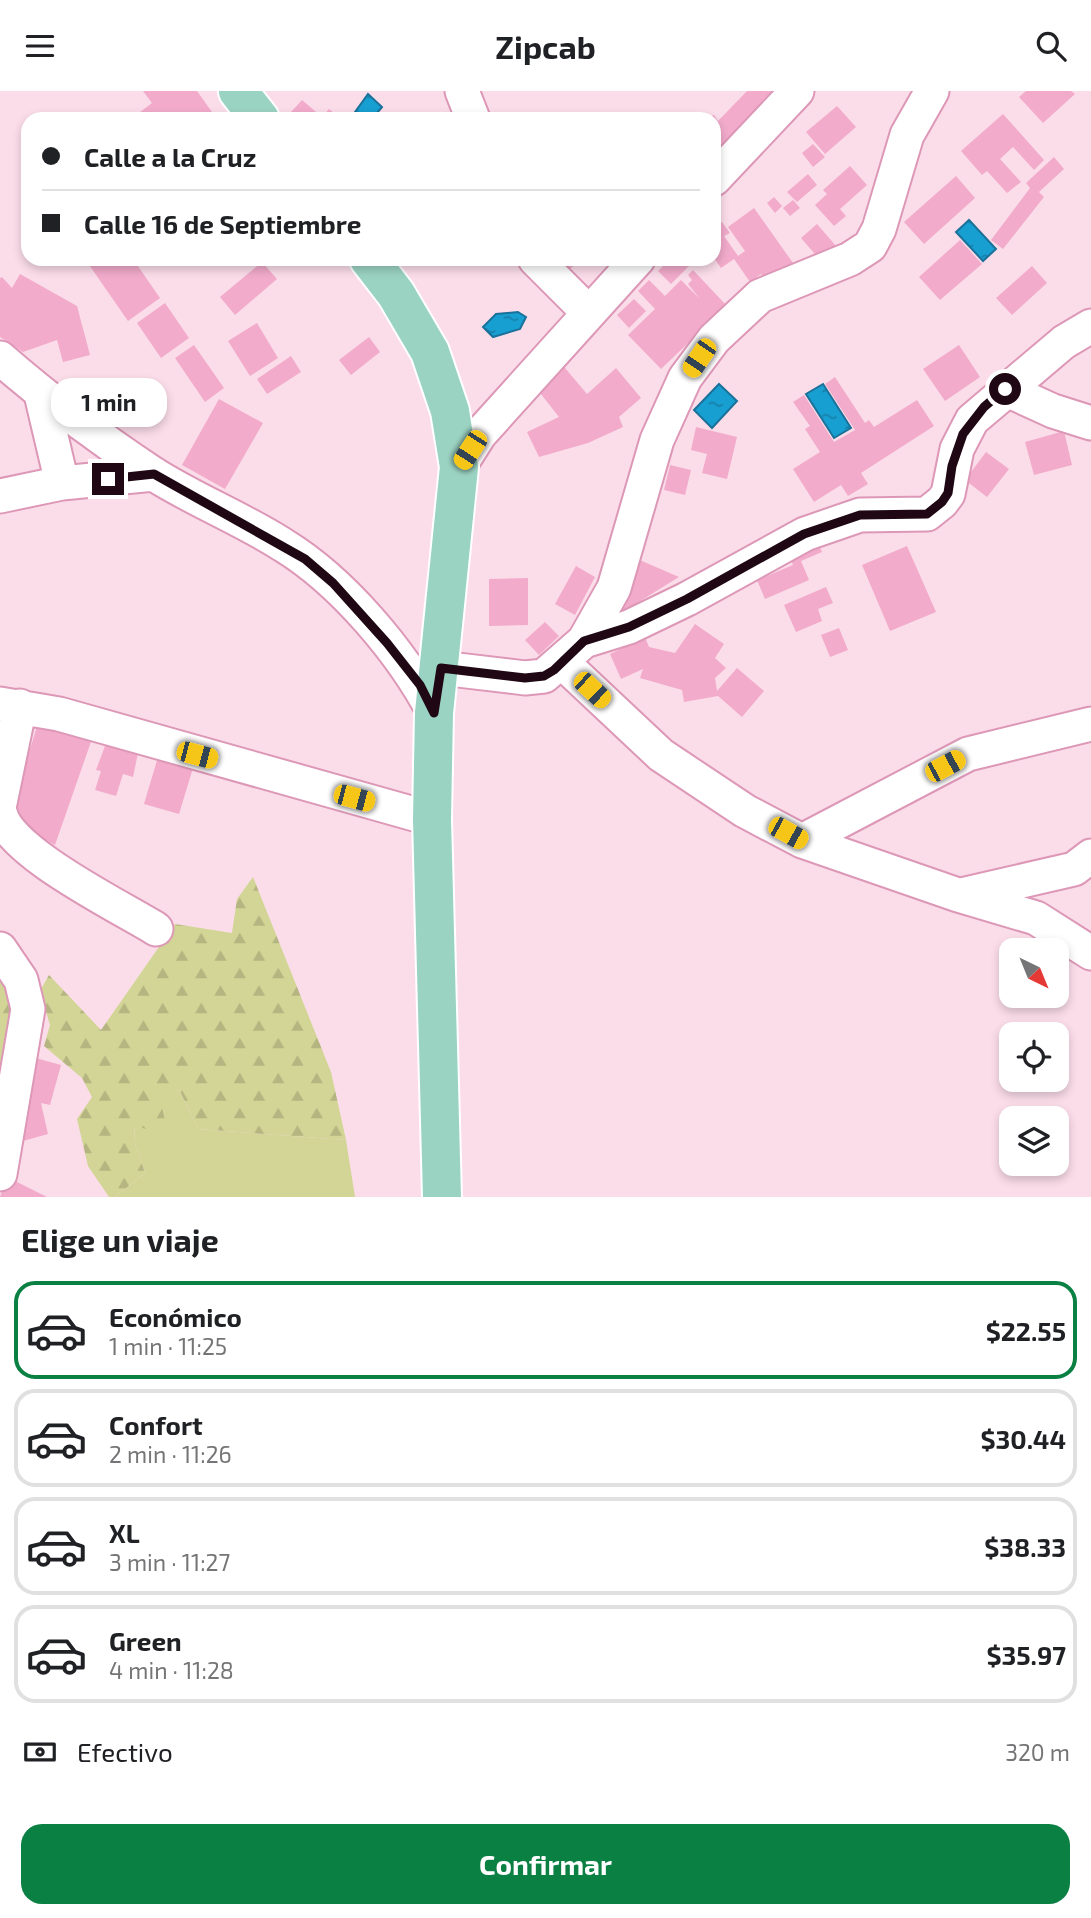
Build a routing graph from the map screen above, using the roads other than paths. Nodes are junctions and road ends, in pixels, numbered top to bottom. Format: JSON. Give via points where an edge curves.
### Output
{"nodes":[{"id":1,"x":238,"y":91,"type":"edge"},
{"id":2,"x":462,"y":91,"type":"edge"},
{"id":3,"x":797,"y":91,"type":"edge"},
{"id":4,"x":932,"y":91,"type":"edge"},
{"id":5,"x":254,"y":112,"type":"edge"},
{"id":6,"x":470,"y":112,"type":"edge"},
{"id":7,"x":721,"y":172,"type":"edge"},
{"id":8,"x":374,"y":266,"type":"edge"},
{"id":9,"x":542,"y":266,"type":"edge"},
{"id":10,"x":632,"y":266,"type":"edge"},
{"id":11,"x":589,"y":312,"type":"junction"},
{"id":12,"x":1091,"y":326,"type":"edge"},
{"id":13,"x":0,"y":358,"type":"edge"},
{"id":14,"x":1005,"y":389,"type":"junction"},
{"id":15,"x":41,"y":394,"type":"junction"},
{"id":16,"x":1091,"y":423,"type":"edge"},
{"id":17,"x":459,"y":467,"type":"junction"},
{"id":18,"x":154,"y":474,"type":"junction"},
{"id":19,"x":62,"y":483,"type":"junction"},
{"id":20,"x":0,"y":496,"type":"edge"},
{"id":21,"x":573,"y":652,"type":"junction"},
{"id":22,"x":441,"y":668,"type":"junction"},
{"id":23,"x":10,"y":705,"type":"edge"},
{"id":24,"x":434,"y":713,"type":"junction"},
{"id":25,"x":1091,"y":724,"type":"edge"},
{"id":26,"x":0,"y":803,"type":"edge"},
{"id":27,"x":0,"y":812,"type":"edge"},
{"id":28,"x":432,"y":819,"type":"junction"},
{"id":29,"x":802,"y":841,"type":"junction"},
{"id":30,"x":1091,"y":856,"type":"edge"},
{"id":31,"x":958,"y":895,"type":"junction"},
{"id":32,"x":156,"y":929,"type":"dead end"},
{"id":33,"x":0,"y":949,"type":"edge"},
{"id":34,"x":1091,"y":953,"type":"edge"},
{"id":35,"x":0,"y":1174,"type":"edge"},
{"id":36,"x":442,"y":1197,"type":"edge"}],
"edges":[{"from":1,"to":5,"type":"main road"},
{"from":2,"to":6,"type":"street"},
{"from":3,"to":7,"type":"street"},
{"from":4,"to":21,"type":"street","via":[[907,135],[870,246],[850,259],[760,296],[714,339],[685,378],[657,440],[614,588]]},
{"from":8,"to":17,"type":"main road","via":[[430,352],[450,411]]},
{"from":9,"to":11,"type":"street"},
{"from":10,"to":11,"type":"street"},
{"from":11,"to":17,"type":"street","via":[[480,434]]},
{"from":12,"to":14,"type":"street"},
{"from":13,"to":15,"type":"street"},
{"from":14,"to":16,"type":"street"},
{"from":14,"to":21,"type":"street","via":[[963,434],[948,493],[935,509],[917,516],[878,513],[804,534],[687,599]]},
{"from":15,"to":18,"type":"street"},
{"from":15,"to":19,"type":"street"},
{"from":17,"to":22,"type":"main road"},
{"from":18,"to":19,"type":"street"},
{"from":18,"to":24,"type":"street","via":[[282,544],[333,583],[412,675]]},
{"from":19,"to":20,"type":"street"},
{"from":21,"to":22,"type":"street","via":[[554,670],[534,678]]},
{"from":21,"to":29,"type":"street","via":[[633,730],[671,762],[717,795]]},
{"from":22,"to":24,"type":"main road"},
{"from":23,"to":26,"type":"street"},
{"from":23,"to":28,"type":"street"},
{"from":24,"to":28,"type":"main road"},
{"from":25,"to":29,"type":"street","via":[[968,754]]},
{"from":27,"to":32,"type":"street","via":[[2,825],[21,846]]},
{"from":28,"to":36,"type":"main road"},
{"from":29,"to":31,"type":"street"},
{"from":30,"to":31,"type":"street","via":[[1074,869]]},
{"from":31,"to":34,"type":"street","via":[[1036,918]]},
{"from":33,"to":35,"type":"street","via":[[21,979],[29,1009]]}]}
